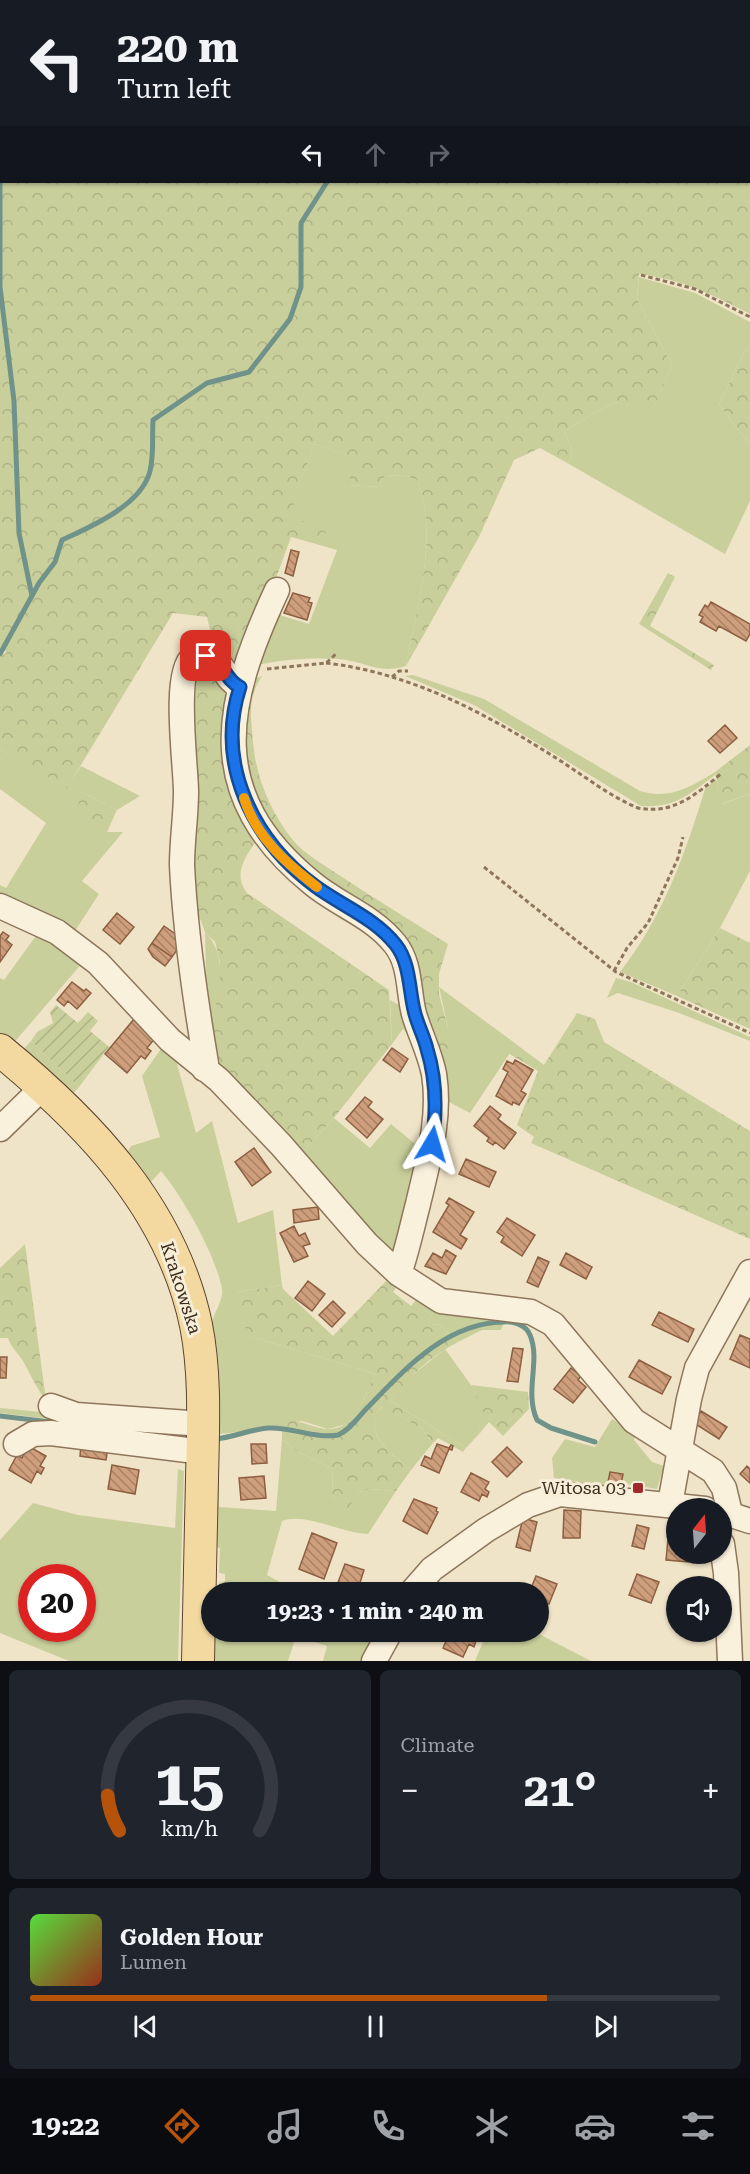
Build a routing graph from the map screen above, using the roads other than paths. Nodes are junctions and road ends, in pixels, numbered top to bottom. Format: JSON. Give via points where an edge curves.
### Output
{"nodes":[{"id":1,"x":277,"y":590,"type":"dead end"},
{"id":2,"x":243,"y":680,"type":"junction"},
{"id":3,"x":0,"y":906,"type":"edge"},
{"id":4,"x":0,"y":1050,"type":"edge"},
{"id":5,"x":204,"y":1069,"type":"junction"},
{"id":6,"x":43,"y":1088,"type":"junction"},
{"id":7,"x":0,"y":1129,"type":"edge"},
{"id":8,"x":750,"y":1272,"type":"edge"},
{"id":9,"x":399,"y":1274,"type":"junction"},
{"id":10,"x":51,"y":1406,"type":"dead end"},
{"id":11,"x":203,"y":1438,"type":"junction"},
{"id":12,"x":15,"y":1444,"type":"dead end"},
{"id":13,"x":681,"y":1450,"type":"junction"},
{"id":14,"x":671,"y":1498,"type":"edge"},
{"id":15,"x":666,"y":1504,"type":"edge"},
{"id":16,"x":734,"y":1515,"type":"edge"},
{"id":17,"x":725,"y":1564,"type":"edge"},
{"id":18,"x":421,"y":1582,"type":"edge"},
{"id":19,"x":384,"y":1642,"type":"edge"},
{"id":20,"x":198,"y":1661,"type":"edge"},
{"id":21,"x":374,"y":1661,"type":"edge"},
{"id":22,"x":730,"y":1661,"type":"edge"}],
"edges":[{"from":1,"to":2,"type":"street"},
{"from":2,"to":5,"type":"street","via":[[229,680],[213,657],[192,658],[185,667],[182,862]]},
{"from":2,"to":9,"type":"street","via":[[232,726],[233,750],[240,785],[254,820],[288,863],[380,929],[397,946],[407,970],[414,1014],[434,1074],[436,1119]]},
{"from":3,"to":5,"type":"street","via":[[41,923],[83,949],[170,1040]]},
{"from":4,"to":6,"type":"main road","name":"Krakowska"},
{"from":5,"to":9,"type":"street","via":[[281,1145],[367,1244]]},
{"from":6,"to":7,"type":"street"},
{"from":6,"to":11,"type":"main road","name":"Krakowska","via":[[116,1160],[171,1249],[198,1338]]},
{"from":8,"to":13,"type":"street","via":[[701,1358],[688,1399]]},
{"from":9,"to":13,"type":"street","via":[[441,1301],[520,1310],[546,1318],[634,1421]]},
{"from":10,"to":11,"type":"street","via":[[76,1415]]},
{"from":11,"to":12,"type":"street","via":[[51,1433],[33,1434]]},
{"from":11,"to":20,"type":"main road","name":"Krakowska"},
{"from":13,"to":14,"type":"street"},
{"from":13,"to":16,"type":"street","via":[[713,1472]]},
{"from":15,"to":18,"type":"street","via":[[560,1494],[528,1505],[486,1530],[432,1569]]},
{"from":17,"to":22,"type":"street"},
{"from":19,"to":21,"type":"street"}]}
